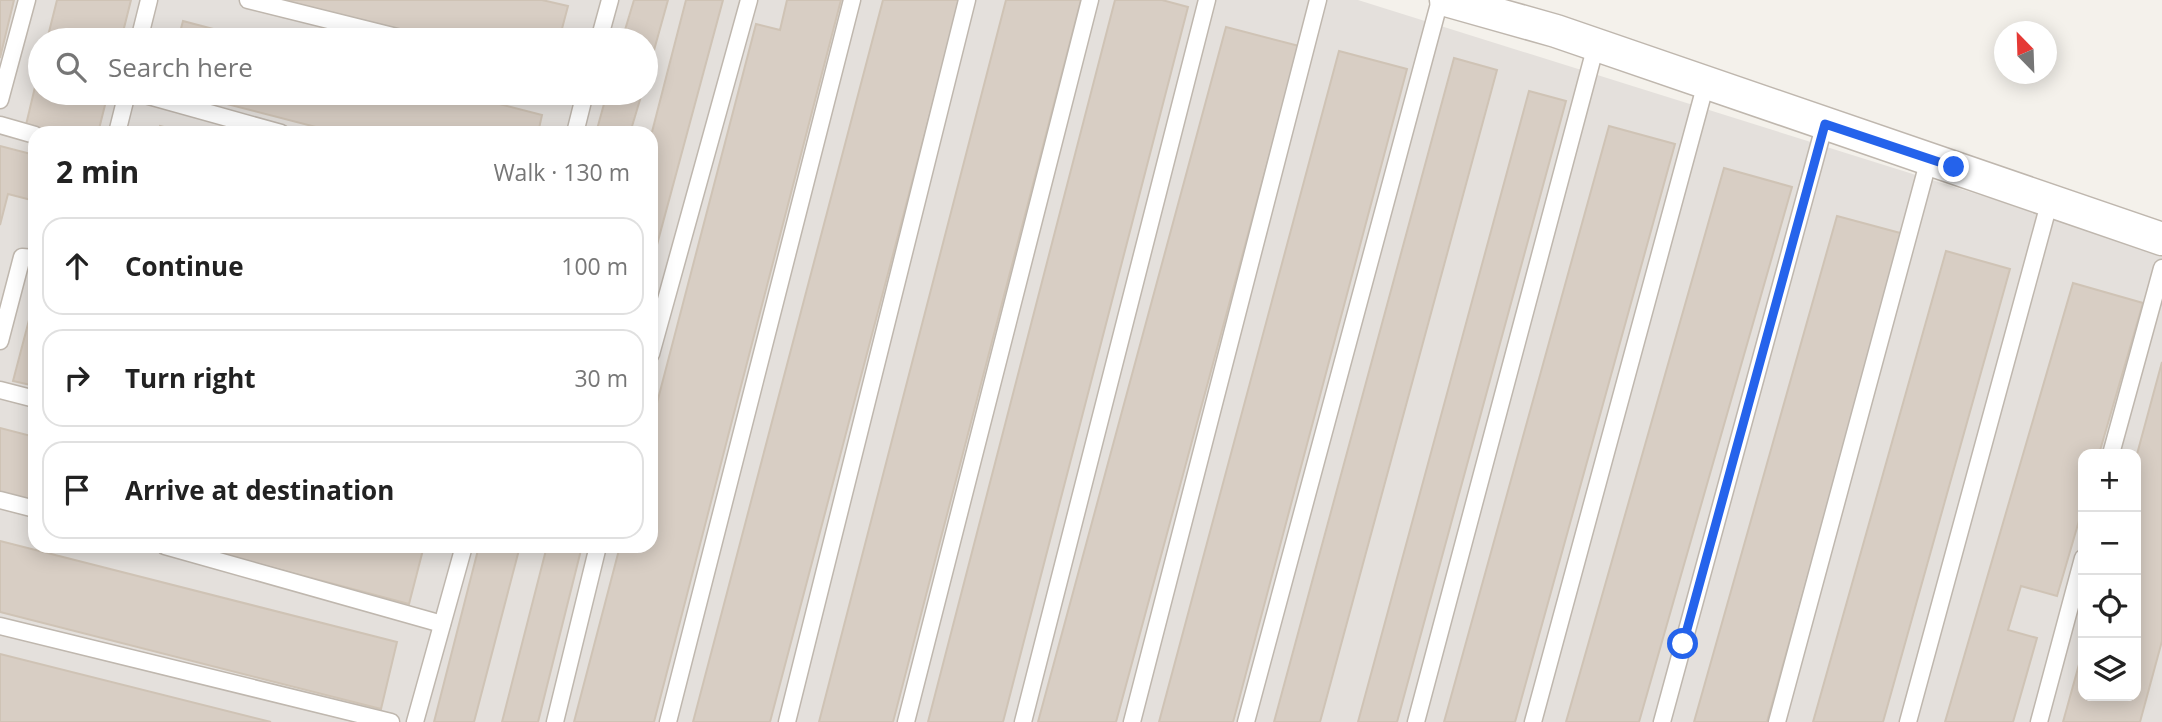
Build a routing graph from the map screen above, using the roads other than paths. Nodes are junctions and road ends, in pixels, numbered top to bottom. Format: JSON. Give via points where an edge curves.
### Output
{"nodes":[{"id":1,"x":27,"y":0,"type":"edge"},
{"id":2,"x":149,"y":0,"type":"edge"},
{"id":3,"x":248,"y":0,"type":"edge"},
{"id":4,"x":610,"y":0,"type":"edge"},
{"id":5,"x":750,"y":0,"type":"edge"},
{"id":6,"x":852,"y":0,"type":"edge"},
{"id":7,"x":967,"y":0,"type":"edge"},
{"id":8,"x":1090,"y":0,"type":"edge"},
{"id":9,"x":1207,"y":0,"type":"edge"},
{"id":10,"x":1318,"y":0,"type":"edge"},
{"id":11,"x":1440,"y":0,"type":"edge"},
{"id":12,"x":1446,"y":0,"type":"edge"},
{"id":13,"x":142,"y":28,"type":"edge"},
{"id":14,"x":361,"y":28,"type":"edge"},
{"id":15,"x":602,"y":28,"type":"edge"},
{"id":16,"x":1596,"y":45,"type":"junction"},
{"id":17,"x":1706,"y":83,"type":"junction"},
{"id":18,"x":0,"y":100,"type":"edge"},
{"id":19,"x":124,"y":105,"type":"edge"},
{"id":20,"x":181,"y":105,"type":"edge"},
{"id":21,"x":582,"y":105,"type":"edge"},
{"id":22,"x":1825,"y":124,"type":"junction"},
{"id":23,"x":0,"y":125,"type":"edge"},
{"id":24,"x":119,"y":126,"type":"edge"},
{"id":25,"x":256,"y":126,"type":"edge"},
{"id":26,"x":577,"y":126,"type":"edge"},
{"id":27,"x":28,"y":133,"type":"edge"},
{"id":28,"x":1929,"y":159,"type":"junction"},
{"id":29,"x":2050,"y":200,"type":"junction"},
{"id":30,"x":2162,"y":239,"type":"edge"},
{"id":31,"x":28,"y":257,"type":"edge"},
{"id":32,"x":2162,"y":268,"type":"edge"},
{"id":33,"x":658,"y":329,"type":"edge"},
{"id":34,"x":0,"y":341,"type":"edge"},
{"id":35,"x":0,"y":390,"type":"edge"},
{"id":36,"x":28,"y":397,"type":"edge"},
{"id":37,"x":2112,"y":449,"type":"edge"},
{"id":38,"x":0,"y":499,"type":"edge"},
{"id":39,"x":28,"y":507,"type":"edge"},
{"id":40,"x":190,"y":553,"type":"edge"},
{"id":41,"x":462,"y":553,"type":"edge"},
{"id":42,"x":596,"y":553,"type":"edge"},
{"id":43,"x":2078,"y":575,"type":"edge"},
{"id":44,"x":442,"y":624,"type":"junction"},
{"id":45,"x":0,"y":626,"type":"edge"},
{"id":46,"x":1420,"y":721,"type":"edge"},
{"id":47,"x":391,"y":722,"type":"edge"},
{"id":48,"x":415,"y":722,"type":"edge"},
{"id":49,"x":555,"y":722,"type":"edge"},
{"id":50,"x":668,"y":722,"type":"edge"},
{"id":51,"x":787,"y":722,"type":"edge"},
{"id":52,"x":906,"y":722,"type":"edge"},
{"id":53,"x":1023,"y":722,"type":"edge"},
{"id":54,"x":1132,"y":722,"type":"edge"},
{"id":55,"x":1246,"y":722,"type":"edge"},
{"id":56,"x":1533,"y":722,"type":"edge"},
{"id":57,"x":1662,"y":722,"type":"edge"},
{"id":58,"x":1777,"y":722,"type":"edge"},
{"id":59,"x":1908,"y":722,"type":"edge"},
{"id":60,"x":2039,"y":722,"type":"edge"}],
"edges":[{"from":1,"to":18,"type":"lane"},
{"from":2,"to":13,"type":"lane"},
{"from":3,"to":14,"type":"lane"},
{"from":4,"to":15,"type":"lane"},
{"from":5,"to":33,"type":"lane"},
{"from":6,"to":50,"type":"lane"},
{"from":7,"to":51,"type":"lane"},
{"from":8,"to":52,"type":"lane"},
{"from":9,"to":53,"type":"lane"},
{"from":10,"to":54,"type":"lane"},
{"from":11,"to":55,"type":"lane"},
{"from":12,"to":16,"type":"street"},
{"from":16,"to":17,"type":"street"},
{"from":16,"to":46,"type":"lane"},
{"from":17,"to":22,"type":"street"},
{"from":17,"to":56,"type":"lane"},
{"from":19,"to":24,"type":"lane"},
{"from":20,"to":25,"type":"lane"},
{"from":21,"to":26,"type":"lane"},
{"from":22,"to":28,"type":"street"},
{"from":22,"to":57,"type":"lane"},
{"from":23,"to":27,"type":"lane"},
{"from":28,"to":29,"type":"street"},
{"from":28,"to":58,"type":"lane"},
{"from":29,"to":30,"type":"street"},
{"from":29,"to":59,"type":"lane"},
{"from":31,"to":34,"type":"lane","via":[[22,257]]},
{"from":32,"to":37,"type":"lane"},
{"from":35,"to":36,"type":"lane"},
{"from":38,"to":39,"type":"lane"},
{"from":40,"to":44,"type":"lane"},
{"from":41,"to":44,"type":"lane"},
{"from":42,"to":49,"type":"lane"},
{"from":43,"to":60,"type":"lane"},
{"from":44,"to":48,"type":"lane"},
{"from":45,"to":47,"type":"lane"}]}
